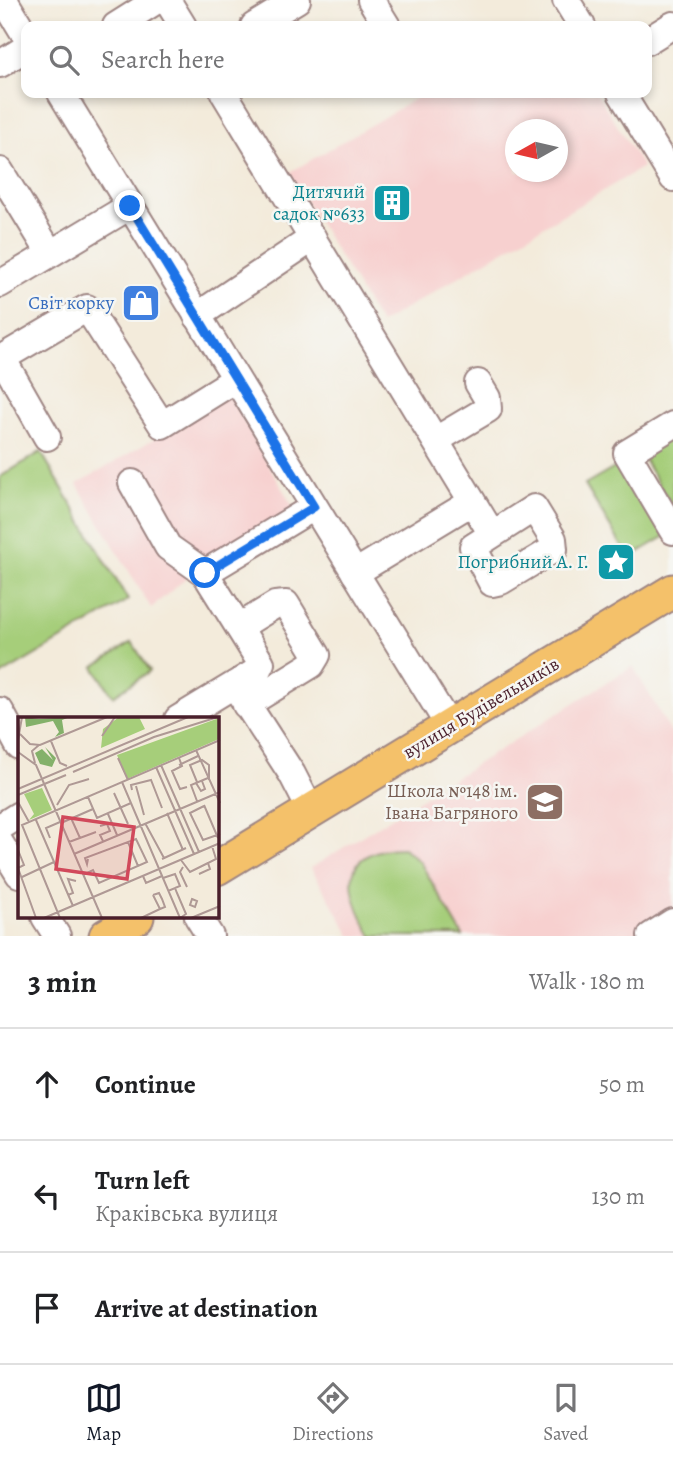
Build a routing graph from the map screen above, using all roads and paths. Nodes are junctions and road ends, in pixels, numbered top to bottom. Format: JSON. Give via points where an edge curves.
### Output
{"nodes":[{"id":1,"x":4,"y":0,"type":"edge"},
{"id":2,"x":157,"y":0,"type":"edge"},
{"id":3,"x":167,"y":0,"type":"edge"},
{"id":4,"x":297,"y":0,"type":"edge"},
{"id":5,"x":371,"y":0,"type":"edge"},
{"id":6,"x":566,"y":0,"type":"edge"},
{"id":7,"x":124,"y":21,"type":"edge"},
{"id":8,"x":180,"y":21,"type":"edge"},
{"id":9,"x":262,"y":21,"type":"edge"},
{"id":10,"x":384,"y":21,"type":"edge"},
{"id":11,"x":579,"y":21,"type":"edge"},
{"id":12,"x":673,"y":25,"type":"edge"},
{"id":13,"x":21,"y":28,"type":"edge"},
{"id":14,"x":652,"y":38,"type":"edge"},
{"id":15,"x":21,"y":51,"type":"edge"},
{"id":16,"x":0,"y":64,"type":"edge"},
{"id":17,"x":64,"y":98,"type":"edge"},
{"id":18,"x":227,"y":98,"type":"edge"},
{"id":19,"x":624,"y":98,"type":"edge"},
{"id":20,"x":0,"y":171,"type":"edge"},
{"id":21,"x":673,"y":178,"type":"edge"},
{"id":22,"x":130,"y":206,"type":"junction"},
{"id":23,"x":313,"y":239,"type":"junction"},
{"id":24,"x":50,"y":253,"type":"junction"},
{"id":25,"x":0,"y":284,"type":"edge"},
{"id":26,"x":197,"y":316,"type":"junction"},
{"id":27,"x":236,"y":379,"type":"junction"},
{"id":28,"x":478,"y":383,"type":"dead end"},
{"id":29,"x":673,"y":425,"type":"edge"},
{"id":30,"x":47,"y":437,"type":"dead end"},
{"id":31,"x":436,"y":440,"type":"junction"},
{"id":32,"x":132,"y":484,"type":"dead end"},
{"id":33,"x":472,"y":502,"type":"junction"},
{"id":34,"x":314,"y":507,"type":"junction"},
{"id":35,"x":673,"y":531,"type":"edge"},
{"id":36,"x":492,"y":534,"type":"dead end"},
{"id":37,"x":205,"y":573,"type":"junction"},
{"id":38,"x":355,"y":573,"type":"junction"},
{"id":39,"x":673,"y":591,"type":"edge"},
{"id":40,"x":239,"y":627,"type":"junction"},
{"id":41,"x":240,"y":695,"type":"junction"},
{"id":42,"x":0,"y":711,"type":"edge"},
{"id":43,"x":183,"y":717,"type":"edge"},
{"id":44,"x":449,"y":726,"type":"junction"},
{"id":45,"x":18,"y":744,"type":"edge"},
{"id":46,"x":311,"y":811,"type":"junction"},
{"id":47,"x":18,"y":816,"type":"edge"},
{"id":48,"x":0,"y":827,"type":"edge"},
{"id":49,"x":0,"y":843,"type":"edge"},
{"id":50,"x":219,"y":867,"type":"edge"},
{"id":51,"x":18,"y":872,"type":"edge"},
{"id":52,"x":46,"y":918,"type":"edge"},
{"id":53,"x":135,"y":918,"type":"edge"},
{"id":54,"x":199,"y":918,"type":"edge"},
{"id":55,"x":673,"y":922,"type":"edge"},
{"id":56,"x":57,"y":936,"type":"edge"},
{"id":57,"x":106,"y":936,"type":"edge"},
{"id":58,"x":210,"y":936,"type":"edge"},
{"id":59,"x":651,"y":936,"type":"edge"}],
"edges":[{"from":1,"to":13,"type":"street"},
{"from":2,"to":7,"type":"street"},
{"from":3,"to":8,"type":"street"},
{"from":4,"to":9,"type":"street"},
{"from":5,"to":10,"type":"street"},
{"from":6,"to":11,"type":"street"},
{"from":12,"to":14,"type":"street"},
{"from":15,"to":16,"type":"street"},
{"from":17,"to":22,"type":"street"},
{"from":18,"to":23,"type":"street"},
{"from":19,"to":21,"type":"street"},
{"from":20,"to":24,"type":"street"},
{"from":22,"to":24,"type":"street"},
{"from":22,"to":26,"type":"street"},
{"from":23,"to":26,"type":"street"},
{"from":23,"to":31,"type":"street"},
{"from":24,"to":25,"type":"street"},
{"from":26,"to":27,"type":"street"},
{"from":27,"to":30,"type":"street","via":[[162,425],[87,308],[2,358]]},
{"from":27,"to":34,"type":"street"},
{"from":28,"to":31,"type":"street","via":[[488,409]]},
{"from":29,"to":35,"type":"street","via":[[627,453]]},
{"from":31,"to":33,"type":"street"},
{"from":32,"to":37,"type":"street","via":[[168,547]]},
{"from":33,"to":36,"type":"street"},
{"from":33,"to":38,"type":"street"},
{"from":34,"to":37,"type":"street"},
{"from":34,"to":38,"type":"street"},
{"from":37,"to":40,"type":"street"},
{"from":38,"to":44,"type":"street"},
{"from":39,"to":44,"type":"main road","name":"вулиця Будівельників"},
{"from":40,"to":41,"type":"street","via":[[261,663]]},
{"from":40,"to":41,"type":"street","via":[[275,605],[286,604],[317,655],[311,665]]},
{"from":41,"to":43,"type":"street"},
{"from":41,"to":46,"type":"street"},
{"from":42,"to":45,"type":"street"},
{"from":44,"to":46,"type":"main road","name":"вулиця Будівельників"},
{"from":46,"to":50,"type":"main road","name":"вулиця Будівельників"},
{"from":47,"to":48,"type":"street"},
{"from":49,"to":51,"type":"street"},
{"from":52,"to":56,"type":"street"},
{"from":53,"to":57,"type":"main road"},
{"from":54,"to":58,"type":"street"},
{"from":55,"to":59,"type":"street"}]}
